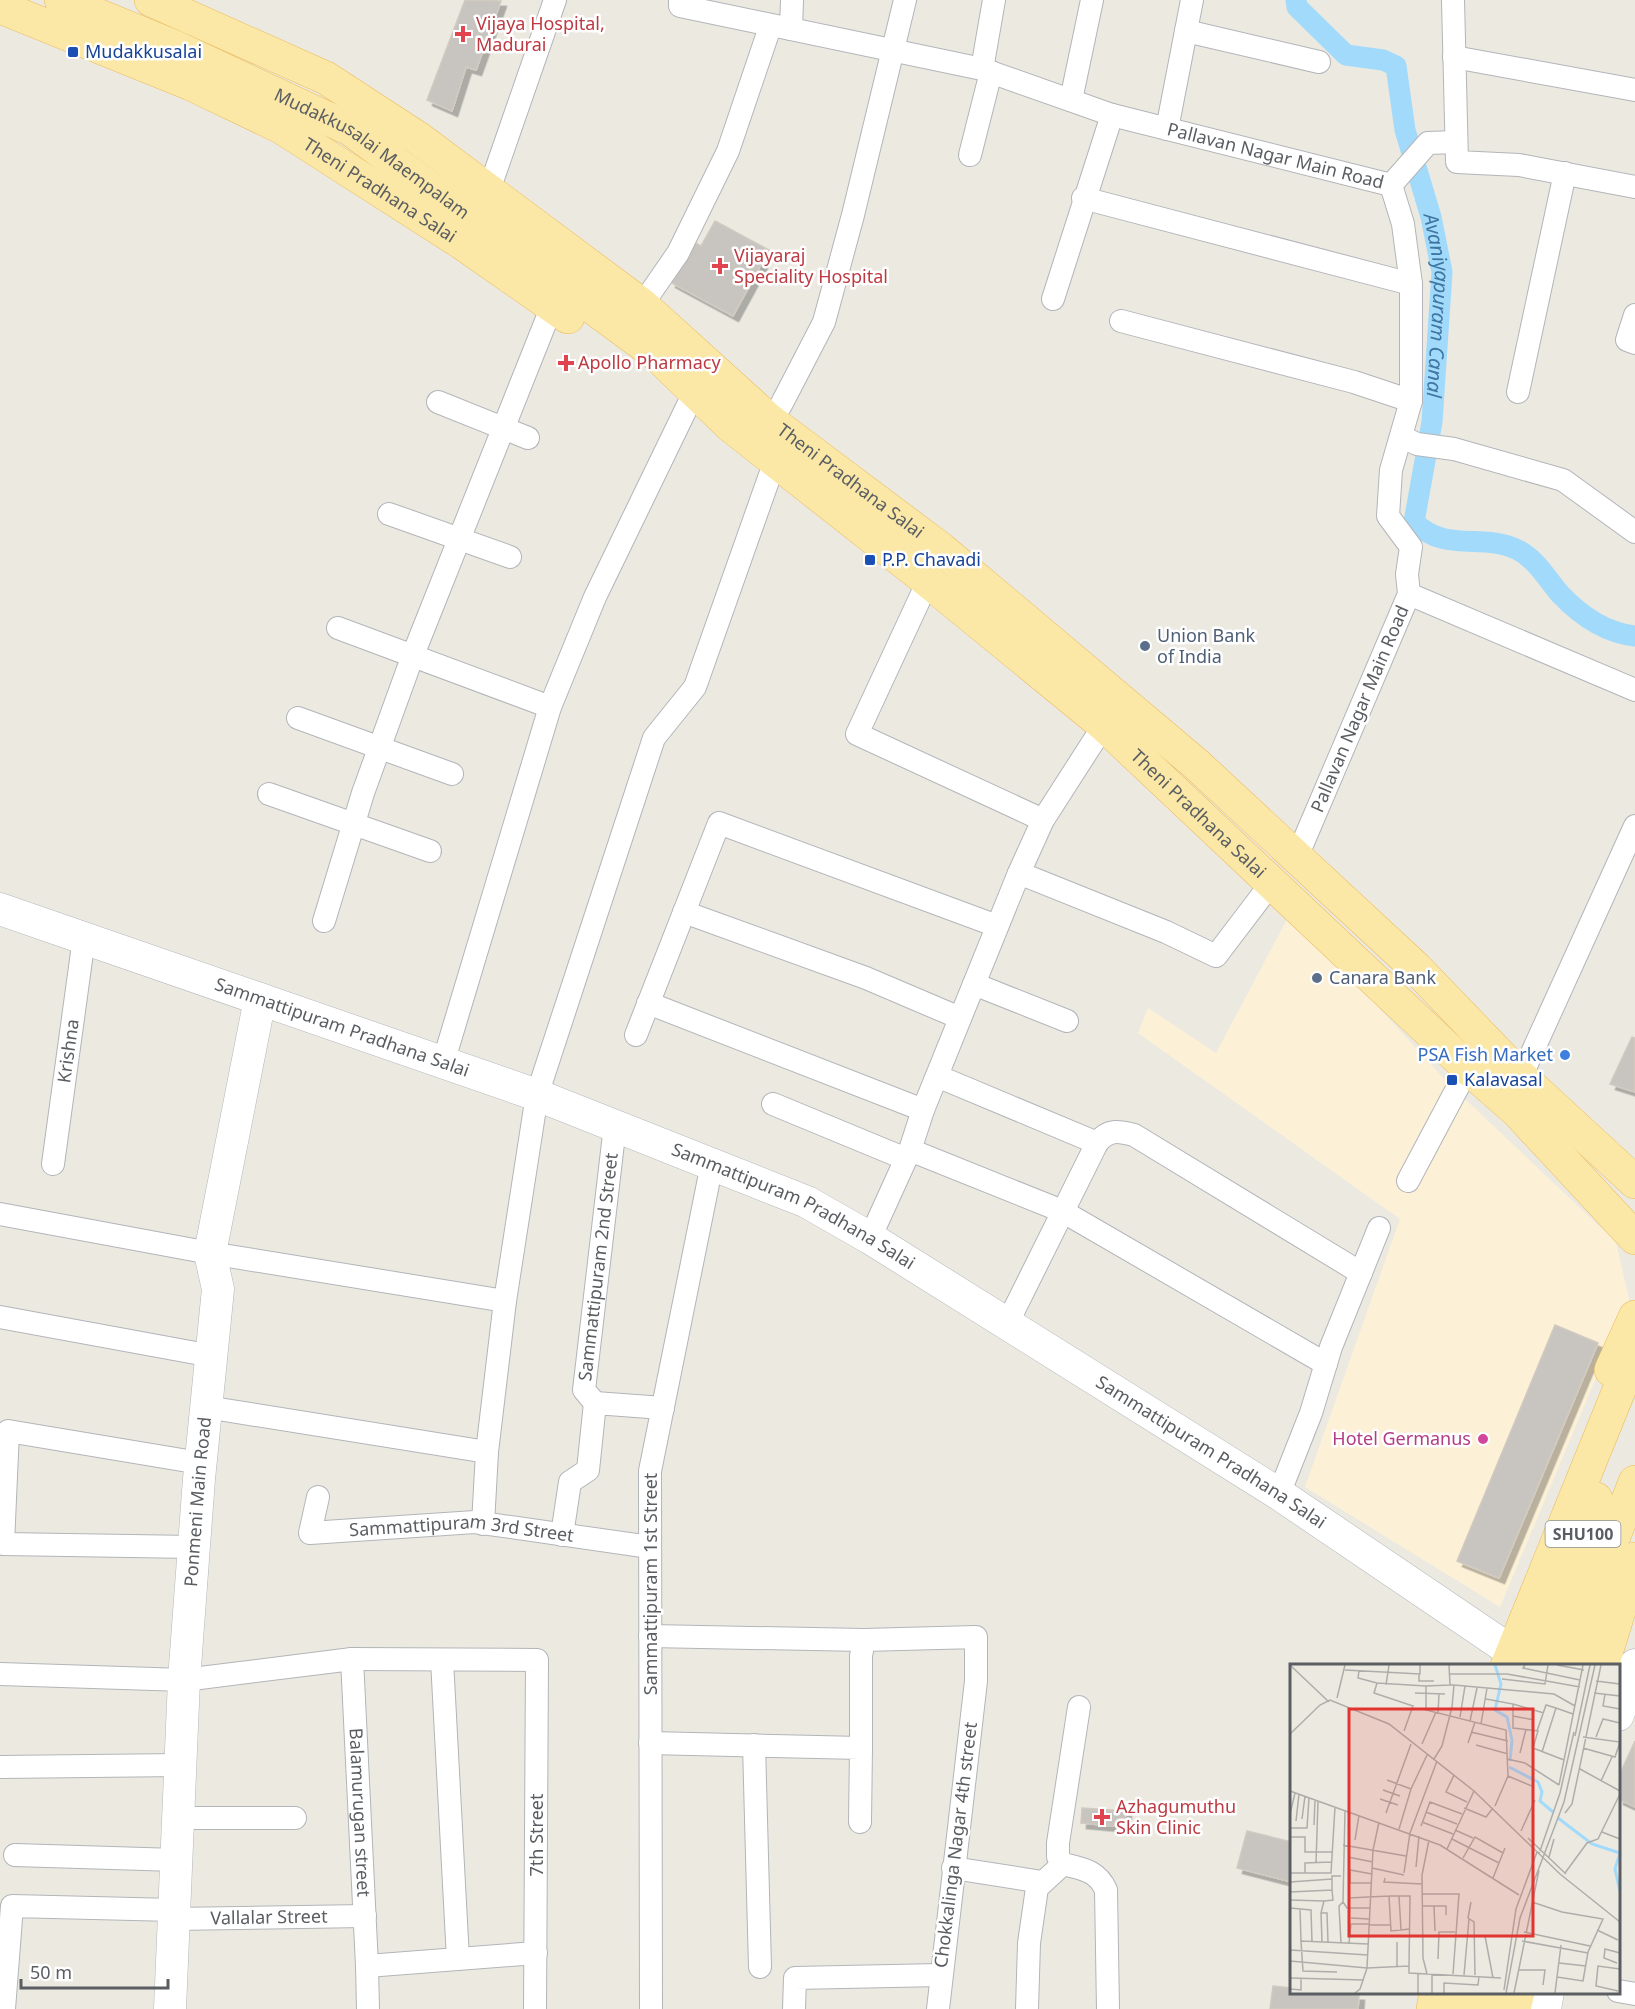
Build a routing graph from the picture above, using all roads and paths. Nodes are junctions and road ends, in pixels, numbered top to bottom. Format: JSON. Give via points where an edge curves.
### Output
{"nodes":[{"id":1,"x":61,"y":0,"type":"edge"},
{"id":2,"x":555,"y":0,"type":"edge"},
{"id":3,"x":680,"y":0,"type":"edge"},
{"id":4,"x":792,"y":0,"type":"edge"},
{"id":5,"x":905,"y":0,"type":"edge"},
{"id":6,"x":994,"y":0,"type":"edge"},
{"id":7,"x":1092,"y":0,"type":"edge"},
{"id":8,"x":1192,"y":0,"type":"edge"},
{"id":9,"x":1453,"y":0,"type":"edge"},
{"id":10,"x":168,"y":3,"type":"edge"},
{"id":11,"x":0,"y":7,"type":"edge"},
{"id":12,"x":781,"y":28,"type":"junction"},
{"id":13,"x":1186,"y":31,"type":"junction"},
{"id":14,"x":894,"y":49,"type":"junction"},
{"id":15,"x":1454,"y":57,"type":"junction"},
{"id":16,"x":1319,"y":62,"type":"dead end"},
{"id":17,"x":986,"y":70,"type":"junction"},
{"id":18,"x":1635,"y":90,"type":"edge"},
{"id":19,"x":1071,"y":100,"type":"junction"},
{"id":20,"x":1112,"y":115,"type":"junction"},
{"id":21,"x":1167,"y":129,"type":"junction"},
{"id":22,"x":1456,"y":142,"type":"junction"},
{"id":23,"x":970,"y":155,"type":"dead end"},
{"id":24,"x":1565,"y":173,"type":"junction"},
{"id":25,"x":1396,"y":179,"type":"junction"},
{"id":26,"x":1635,"y":187,"type":"edge"},
{"id":27,"x":489,"y":190,"type":"junction"},
{"id":28,"x":1083,"y":198,"type":"junction"},
{"id":29,"x":1411,"y":284,"type":"junction"},
{"id":30,"x":1053,"y":299,"type":"dead end"},
{"id":31,"x":642,"y":305,"type":"junction"},
{"id":32,"x":552,"y":306,"type":"junction"},
{"id":33,"x":1635,"y":315,"type":"edge"},
{"id":34,"x":1121,"y":321,"type":"dead end"},
{"id":35,"x":1635,"y":343,"type":"edge"},
{"id":36,"x":656,"y":354,"type":"joint"},
{"id":37,"x":1518,"y":392,"type":"dead end"},
{"id":38,"x":1411,"y":401,"type":"junction"},
{"id":39,"x":438,"y":402,"type":"dead end"},
{"id":40,"x":688,"y":405,"type":"junction"},
{"id":41,"x":504,"y":428,"type":"junction"},
{"id":42,"x":757,"y":432,"type":"junction"},
{"id":43,"x":528,"y":438,"type":"dead end"},
{"id":44,"x":1410,"y":440,"type":"junction"},
{"id":45,"x":388,"y":514,"type":"dead end"},
{"id":46,"x":1635,"y":532,"type":"edge"},
{"id":47,"x":459,"y":540,"type":"junction"},
{"id":48,"x":510,"y":557,"type":"dead end"},
{"id":49,"x":928,"y":581,"type":"junction"},
{"id":50,"x":1409,"y":594,"type":"junction"},
{"id":51,"x":338,"y":628,"type":"dead end"},
{"id":52,"x":413,"y":655,"type":"junction"},
{"id":53,"x":1635,"y":690,"type":"edge"},
{"id":54,"x":550,"y":707,"type":"junction"},
{"id":55,"x":298,"y":718,"type":"dead end"},
{"id":56,"x":1104,"y":724,"type":"junction"},
{"id":57,"x":379,"y":748,"type":"junction"},
{"id":58,"x":452,"y":774,"type":"dead end"},
{"id":59,"x":269,"y":794,"type":"dead end"},
{"id":60,"x":1043,"y":820,"type":"junction"},
{"id":61,"x":353,"y":824,"type":"junction"},
{"id":62,"x":1635,"y":826,"type":"edge"},
{"id":63,"x":430,"y":851,"type":"dead end"},
{"id":64,"x":1296,"y":859,"type":"junction"},
{"id":65,"x":1019,"y":873,"type":"junction"},
{"id":66,"x":1273,"y":881,"type":"junction"},
{"id":67,"x":0,"y":909,"type":"edge"},
{"id":68,"x":684,"y":912,"type":"junction"},
{"id":69,"x":324,"y":921,"type":"dead end"},
{"id":70,"x":997,"y":926,"type":"junction"},
{"id":71,"x":84,"y":938,"type":"junction"},
{"id":72,"x":974,"y":984,"type":"junction"},
{"id":73,"x":260,"y":999,"type":"junction"},
{"id":74,"x":648,"y":1003,"type":"junction"},
{"id":75,"x":960,"y":1018,"type":"junction"},
{"id":76,"x":1067,"y":1021,"type":"dead end"},
{"id":77,"x":636,"y":1035,"type":"dead end"},
{"id":78,"x":443,"y":1063,"type":"junction"},
{"id":79,"x":1468,"y":1068,"type":"junction"},
{"id":80,"x":937,"y":1076,"type":"junction"},
{"id":81,"x":1521,"y":1077,"type":"junction"},
{"id":82,"x":537,"y":1095,"type":"junction"},
{"id":83,"x":773,"y":1104,"type":"dead end"},
{"id":84,"x":922,"y":1110,"type":"junction"},
{"id":85,"x":615,"y":1126,"type":"junction"},
{"id":86,"x":1097,"y":1143,"type":"junction"},
{"id":87,"x":908,"y":1155,"type":"junction"},
{"id":88,"x":53,"y":1164,"type":"dead end"},
{"id":89,"x":712,"y":1164,"type":"junction"},
{"id":90,"x":1408,"y":1181,"type":"dead end"},
{"id":91,"x":1635,"y":1182,"type":"edge"},
{"id":92,"x":1062,"y":1211,"type":"junction"},
{"id":93,"x":0,"y":1214,"type":"edge"},
{"id":94,"x":1379,"y":1228,"type":"dead end"},
{"id":95,"x":1631,"y":1237,"type":"edge"},
{"id":96,"x":870,"y":1238,"type":"junction"},
{"id":97,"x":210,"y":1253,"type":"junction"},
{"id":98,"x":1361,"y":1273,"type":"junction"},
{"id":99,"x":505,"y":1301,"type":"junction"},
{"id":100,"x":0,"y":1317,"type":"edge"},
{"id":101,"x":1635,"y":1317,"type":"edge"},
{"id":102,"x":1007,"y":1324,"type":"junction"},
{"id":103,"x":1635,"y":1351,"type":"edge"},
{"id":104,"x":212,"y":1356,"type":"junction"},
{"id":105,"x":1326,"y":1364,"type":"junction"},
{"id":106,"x":596,"y":1403,"type":"junction"},
{"id":107,"x":206,"y":1407,"type":"junction"},
{"id":108,"x":1635,"y":1407,"type":"edge"},
{"id":109,"x":663,"y":1408,"type":"junction"},
{"id":110,"x":1597,"y":1446,"type":"junction"},
{"id":111,"x":487,"y":1452,"type":"junction"},
{"id":112,"x":200,"y":1463,"type":"junction"},
{"id":113,"x":1635,"y":1482,"type":"edge"},
{"id":114,"x":1279,"y":1494,"type":"junction"},
{"id":115,"x":318,"y":1497,"type":"dead end"},
{"id":116,"x":483,"y":1524,"type":"junction"},
{"id":117,"x":562,"y":1535,"type":"junction"},
{"id":118,"x":193,"y":1547,"type":"junction"},
{"id":119,"x":650,"y":1547,"type":"junction"},
{"id":120,"x":1635,"y":1559,"type":"edge"},
{"id":121,"x":650,"y":1636,"type":"junction"},
{"id":122,"x":864,"y":1640,"type":"junction"},
{"id":123,"x":1509,"y":1658,"type":"edge"},
{"id":124,"x":352,"y":1659,"type":"junction"},
{"id":125,"x":442,"y":1660,"type":"junction"},
{"id":126,"x":1542,"y":1664,"type":"edge"},
{"id":127,"x":1571,"y":1664,"type":"edge"},
{"id":128,"x":1602,"y":1664,"type":"edge"},
{"id":129,"x":1635,"y":1665,"type":"edge"},
{"id":130,"x":0,"y":1674,"type":"edge"},
{"id":131,"x":184,"y":1680,"type":"junction"},
{"id":132,"x":1079,"y":1707,"type":"dead end"},
{"id":133,"x":1620,"y":1711,"type":"edge"},
{"id":134,"x":1620,"y":1714,"type":"edge"},
{"id":135,"x":1635,"y":1720,"type":"edge"},
{"id":136,"x":650,"y":1743,"type":"junction"},
{"id":137,"x":754,"y":1745,"type":"junction"},
{"id":138,"x":861,"y":1748,"type":"junction"},
{"id":139,"x":180,"y":1765,"type":"junction"},
{"id":140,"x":0,"y":1767,"type":"edge"},
{"id":141,"x":178,"y":1818,"type":"junction"},
{"id":142,"x":295,"y":1818,"type":"dead end"},
{"id":143,"x":860,"y":1822,"type":"dead end"},
{"id":144,"x":15,"y":1856,"type":"dead end"},
{"id":145,"x":176,"y":1860,"type":"junction"},
{"id":146,"x":1063,"y":1864,"type":"junction"},
{"id":147,"x":953,"y":1868,"type":"junction"},
{"id":148,"x":1042,"y":1882,"type":"junction"},
{"id":149,"x":174,"y":1915,"type":"junction"},
{"id":150,"x":365,"y":1916,"type":"junction"},
{"id":151,"x":536,"y":1953,"type":"junction"},
{"id":152,"x":458,"y":1959,"type":"junction"},
{"id":153,"x":367,"y":1966,"type":"junction"},
{"id":154,"x":760,"y":1967,"type":"dead end"},
{"id":155,"x":940,"y":1975,"type":"junction"},
{"id":156,"x":1620,"y":1991,"type":"edge"},
{"id":157,"x":1436,"y":1994,"type":"edge"},
{"id":158,"x":1463,"y":1994,"type":"edge"},
{"id":159,"x":1489,"y":1994,"type":"edge"},
{"id":160,"x":1518,"y":1994,"type":"edge"},
{"id":161,"x":1548,"y":1994,"type":"edge"},
{"id":162,"x":1635,"y":1994,"type":"edge"},
{"id":163,"x":4,"y":2009,"type":"edge"},
{"id":164,"x":170,"y":2009,"type":"edge"},
{"id":165,"x":368,"y":2009,"type":"edge"},
{"id":166,"x":536,"y":2009,"type":"edge"},
{"id":167,"x":651,"y":2009,"type":"edge"},
{"id":168,"x":794,"y":2009,"type":"edge"},
{"id":169,"x":938,"y":2009,"type":"edge"},
{"id":170,"x":1027,"y":2009,"type":"edge"},
{"id":171,"x":1108,"y":2009,"type":"edge"},
{"id":172,"x":1433,"y":2009,"type":"edge"},
{"id":173,"x":1460,"y":2009,"type":"edge"},
{"id":174,"x":1485,"y":2009,"type":"edge"},
{"id":175,"x":1514,"y":2009,"type":"edge"},
{"id":176,"x":1545,"y":2009,"type":"edge"}],
"edges":[{"from":1,"to":36,"type":"main road","name":"Mudakkusalai Maempalam","via":[[175,47],[350,129]]},
{"from":2,"to":27,"type":"street"},
{"from":3,"to":12,"type":"street","name":"Pallavan Nagar Main Road","via":[[680,6]]},
{"from":4,"to":12,"type":"street"},
{"from":5,"to":14,"type":"street"},
{"from":6,"to":17,"type":"street"},
{"from":7,"to":19,"type":"street"},
{"from":8,"to":13,"type":"street"},
{"from":9,"to":15,"type":"street"},
{"from":10,"to":27,"type":"main road","name":"Theni Pradhana Salai","via":[[326,78]]},
{"from":11,"to":32,"type":"main road","name":"Theni Pradhana Salai","via":[[191,84],[281,127]]},
{"from":12,"to":14,"type":"street","name":"Pallavan Nagar Main Road"},
{"from":12,"to":31,"type":"street","via":[[728,151],[678,253]]},
{"from":13,"to":16,"type":"street"},
{"from":13,"to":21,"type":"street"},
{"from":14,"to":17,"type":"street","name":"Pallavan Nagar Main Road"},
{"from":14,"to":42,"type":"street","via":[[824,322],[781,405]]},
{"from":15,"to":18,"type":"street"},
{"from":15,"to":22,"type":"street"},
{"from":17,"to":19,"type":"street","name":"Pallavan Nagar Main Road"},
{"from":17,"to":23,"type":"street"},
{"from":19,"to":20,"type":"street","name":"Pallavan Nagar Main Road"},
{"from":20,"to":21,"type":"street","name":"Pallavan Nagar Main Road"},
{"from":20,"to":28,"type":"street"},
{"from":21,"to":25,"type":"street","name":"Pallavan Nagar Main Road"},
{"from":22,"to":24,"type":"street","via":[[1457,162],[1520,165]]},
{"from":22,"to":25,"type":"street","via":[[1428,143]]},
{"from":24,"to":26,"type":"street"},
{"from":24,"to":37,"type":"street"},
{"from":25,"to":29,"type":"street","name":"Pallavan Nagar Main Road"},
{"from":27,"to":31,"type":"main road","name":"Theni Pradhana Salai"},
{"from":28,"to":29,"type":"street"},
{"from":28,"to":30,"type":"street"},
{"from":29,"to":38,"type":"street","name":"Pallavan Nagar Main Road"},
{"from":31,"to":42,"type":"main road","name":"Theni Pradhana Salai"},
{"from":32,"to":40,"type":"main road","name":"Theni Pradhana Salai"},
{"from":32,"to":41,"type":"street"},
{"from":33,"to":35,"type":"street","via":[[1627,340]]},
{"from":34,"to":38,"type":"street","via":[[1354,382]]},
{"from":36,"to":42,"type":"main road","name":"Theni Pradhana Salai"},
{"from":38,"to":44,"type":"street","name":"Pallavan Nagar Main Road"},
{"from":39,"to":41,"type":"street"},
{"from":40,"to":42,"type":"main road","name":"Theni Pradhana Salai"},
{"from":40,"to":54,"type":"street","via":[[596,597]]},
{"from":41,"to":43,"type":"street"},
{"from":41,"to":47,"type":"street"},
{"from":42,"to":49,"type":"main road","name":"Theni Pradhana Salai"},
{"from":42,"to":64,"type":"main road","name":"Theni Pradhana Salai","via":[[942,549],[1195,763]]},
{"from":42,"to":82,"type":"street","via":[[695,687],[654,738]]},
{"from":44,"to":46,"type":"street","via":[[1563,480]]},
{"from":44,"to":50,"type":"street","name":"Pallavan Nagar Main Road","via":[[1391,470],[1388,516],[1411,547]]},
{"from":45,"to":47,"type":"street"},
{"from":47,"to":48,"type":"street"},
{"from":47,"to":52,"type":"street"},
{"from":49,"to":56,"type":"main road","name":"Theni Pradhana Salai"},
{"from":49,"to":60,"type":"street","via":[[857,734]]},
{"from":50,"to":53,"type":"street"},
{"from":50,"to":64,"type":"street","name":"Pallavan Nagar Main Road"},
{"from":51,"to":52,"type":"street"},
{"from":52,"to":54,"type":"street"},
{"from":52,"to":57,"type":"street"},
{"from":54,"to":78,"type":"street"},
{"from":55,"to":57,"type":"street"},
{"from":56,"to":60,"type":"street"},
{"from":56,"to":66,"type":"main road","name":"Theni Pradhana Salai"},
{"from":57,"to":58,"type":"street"},
{"from":57,"to":61,"type":"street"},
{"from":59,"to":61,"type":"street"},
{"from":60,"to":65,"type":"street"},
{"from":61,"to":63,"type":"street"},
{"from":61,"to":69,"type":"street"},
{"from":62,"to":81,"type":"street"},
{"from":64,"to":81,"type":"main road","name":"Theni Pradhana Salai","via":[[1416,968]]},
{"from":65,"to":66,"type":"street","via":[[1216,956]]},
{"from":65,"to":70,"type":"street"},
{"from":66,"to":79,"type":"main road","name":"Theni Pradhana Salai"},
{"from":67,"to":71,"type":"street","name":"Sammattipuram Pradhana Salai"},
{"from":68,"to":70,"type":"street","via":[[719,823]]},
{"from":68,"to":74,"type":"street"},
{"from":68,"to":75,"type":"street","via":[[866,978]]},
{"from":70,"to":72,"type":"street"},
{"from":71,"to":73,"type":"street","name":"Sammattipuram Pradhana Salai"},
{"from":71,"to":88,"type":"street","name":"Krishna"},
{"from":72,"to":75,"type":"street"},
{"from":72,"to":76,"type":"street"},
{"from":73,"to":78,"type":"street","name":"Sammattipuram Pradhana Salai"},
{"from":73,"to":97,"type":"street","name":"Ponmeni Main Road"},
{"from":74,"to":77,"type":"street"},
{"from":74,"to":84,"type":"street"},
{"from":75,"to":80,"type":"street"},
{"from":78,"to":82,"type":"street","name":"Sammattipuram Pradhana Salai"},
{"from":79,"to":90,"type":"street"},
{"from":79,"to":95,"type":"main road","name":"Theni Pradhana Salai","via":[[1517,1111]]},
{"from":80,"to":84,"type":"street"},
{"from":80,"to":86,"type":"street"},
{"from":81,"to":91,"type":"main road","name":"Theni Pradhana Salai"},
{"from":82,"to":85,"type":"street","name":"Sammattipuram Pradhana Salai"},
{"from":82,"to":99,"type":"street"},
{"from":83,"to":87,"type":"street"},
{"from":84,"to":87,"type":"street"},
{"from":85,"to":89,"type":"street","name":"Sammattipuram Pradhana Salai"},
{"from":85,"to":106,"type":"street","name":"Sammattipuram 2nd Street","via":[[584,1390]]},
{"from":86,"to":92,"type":"street"},
{"from":86,"to":98,"type":"street","via":[[1104,1134],[1116,1131],[1134,1135]]},
{"from":87,"to":92,"type":"street"},
{"from":87,"to":96,"type":"street"},
{"from":89,"to":96,"type":"street","name":"Sammattipuram Pradhana Salai","via":[[807,1202]]},
{"from":89,"to":109,"type":"street","name":"Sammattipuram 1st Street"},
{"from":92,"to":102,"type":"street"},
{"from":92,"to":105,"type":"street"},
{"from":93,"to":97,"type":"street"},
{"from":94,"to":98,"type":"street"},
{"from":96,"to":102,"type":"street","name":"Sammattipuram Pradhana Salai"},
{"from":97,"to":99,"type":"street"},
{"from":97,"to":104,"type":"street","name":"Ponmeni Main Road","via":[[218,1289]]},
{"from":98,"to":105,"type":"street"},
{"from":99,"to":111,"type":"street"},
{"from":100,"to":104,"type":"street"},
{"from":101,"to":110,"type":"main road","via":[[1593,1410]]},
{"from":102,"to":114,"type":"street","name":"Sammattipuram Pradhana Salai"},
{"from":103,"to":110,"type":"main road"},
{"from":104,"to":107,"type":"street","name":"Ponmeni Main Road"},
{"from":105,"to":114,"type":"street"},
{"from":106,"to":109,"type":"street"},
{"from":106,"to":117,"type":"street","via":[[588,1470],[570,1482]]},
{"from":107,"to":111,"type":"street"},
{"from":107,"to":112,"type":"street","name":"Ponmeni Main Road"},
{"from":108,"to":126,"type":"main road","number":"SHU100","via":[[1589,1515]]},
{"from":109,"to":119,"type":"street","name":"Sammattipuram 1st Street","via":[[650,1472]]},
{"from":110,"to":123,"type":"main road"},
{"from":111,"to":116,"type":"street"},
{"from":112,"to":118,"type":"street","name":"Ponmeni Main Road"},
{"from":112,"to":118,"type":"street","via":[[8,1431],[3,1544]]},
{"from":113,"to":127,"type":"main road","number":"SHU100","via":[[1599,1575]]},
{"from":114,"to":123,"type":"street","name":"Sammattipuram Pradhana Salai"},
{"from":115,"to":116,"type":"street","name":"Sammattipuram 3rd Street","via":[[310,1533]]},
{"from":116,"to":117,"type":"street","name":"Sammattipuram 3rd Street"},
{"from":117,"to":119,"type":"street","name":"Sammattipuram 3rd Street"},
{"from":118,"to":131,"type":"street","name":"Ponmeni Main Road"},
{"from":119,"to":121,"type":"street","name":"Sammattipuram 1st Street"},
{"from":120,"to":128,"type":"main road"},
{"from":121,"to":122,"type":"street"},
{"from":121,"to":136,"type":"street","name":"Sammattipuram 1st Street"},
{"from":122,"to":138,"type":"street"},
{"from":122,"to":147,"type":"street","name":"Chokkalinga Nagar 4th street","via":[[976,1637],[976,1681]]},
{"from":124,"to":125,"type":"street"},
{"from":124,"to":131,"type":"street"},
{"from":124,"to":150,"type":"street","name":"Balamurugan street"},
{"from":125,"to":151,"type":"street","name":"7th Street","via":[[537,1660]]},
{"from":125,"to":152,"type":"street"},
{"from":129,"to":133,"type":"street"},
{"from":130,"to":131,"type":"street"},
{"from":131,"to":139,"type":"street","name":"Ponmeni Main Road"},
{"from":132,"to":146,"type":"street","via":[[1058,1843],[1058,1857]]},
{"from":134,"to":135,"type":"street"},
{"from":136,"to":137,"type":"street"},
{"from":136,"to":167,"type":"street","name":"Sammattipuram 1st Street"},
{"from":137,"to":138,"type":"street"},
{"from":137,"to":154,"type":"street"},
{"from":138,"to":143,"type":"street"},
{"from":139,"to":140,"type":"street"},
{"from":139,"to":141,"type":"street","name":"Ponmeni Main Road"},
{"from":141,"to":142,"type":"street"},
{"from":141,"to":145,"type":"street","name":"Ponmeni Main Road"},
{"from":144,"to":145,"type":"street"},
{"from":145,"to":149,"type":"street","name":"Ponmeni Main Road"},
{"from":146,"to":148,"type":"street"},
{"from":146,"to":171,"type":"street","via":[[1088,1870],[1101,1878],[1106,1890]]},
{"from":147,"to":148,"type":"street"},
{"from":147,"to":155,"type":"street","name":"Chokkalinga Nagar 4th street"},
{"from":148,"to":170,"type":"street","via":[[1037,1888],[1029,1943]]},
{"from":149,"to":150,"type":"street","name":"Vallalar Street"},
{"from":149,"to":163,"type":"street","name":"Vallalar Street","via":[[12,1906]]},
{"from":149,"to":164,"type":"street","name":"Ponmeni Main Road"},
{"from":150,"to":153,"type":"street","name":"Balamurugan street"},
{"from":151,"to":152,"type":"street"},
{"from":151,"to":166,"type":"street","name":"7th Street"},
{"from":152,"to":153,"type":"street"},
{"from":153,"to":165,"type":"street","name":"Balamurugan street"},
{"from":155,"to":168,"type":"street","via":[[795,1978]]},
{"from":155,"to":169,"type":"street","name":"Chokkalinga Nagar 4th street"},
{"from":156,"to":162,"type":"street"},
{"from":157,"to":172,"type":"main road"},
{"from":158,"to":173,"type":"main road"},
{"from":159,"to":174,"type":"main road"},
{"from":160,"to":175,"type":"main road"},
{"from":161,"to":176,"type":"street"}]}
